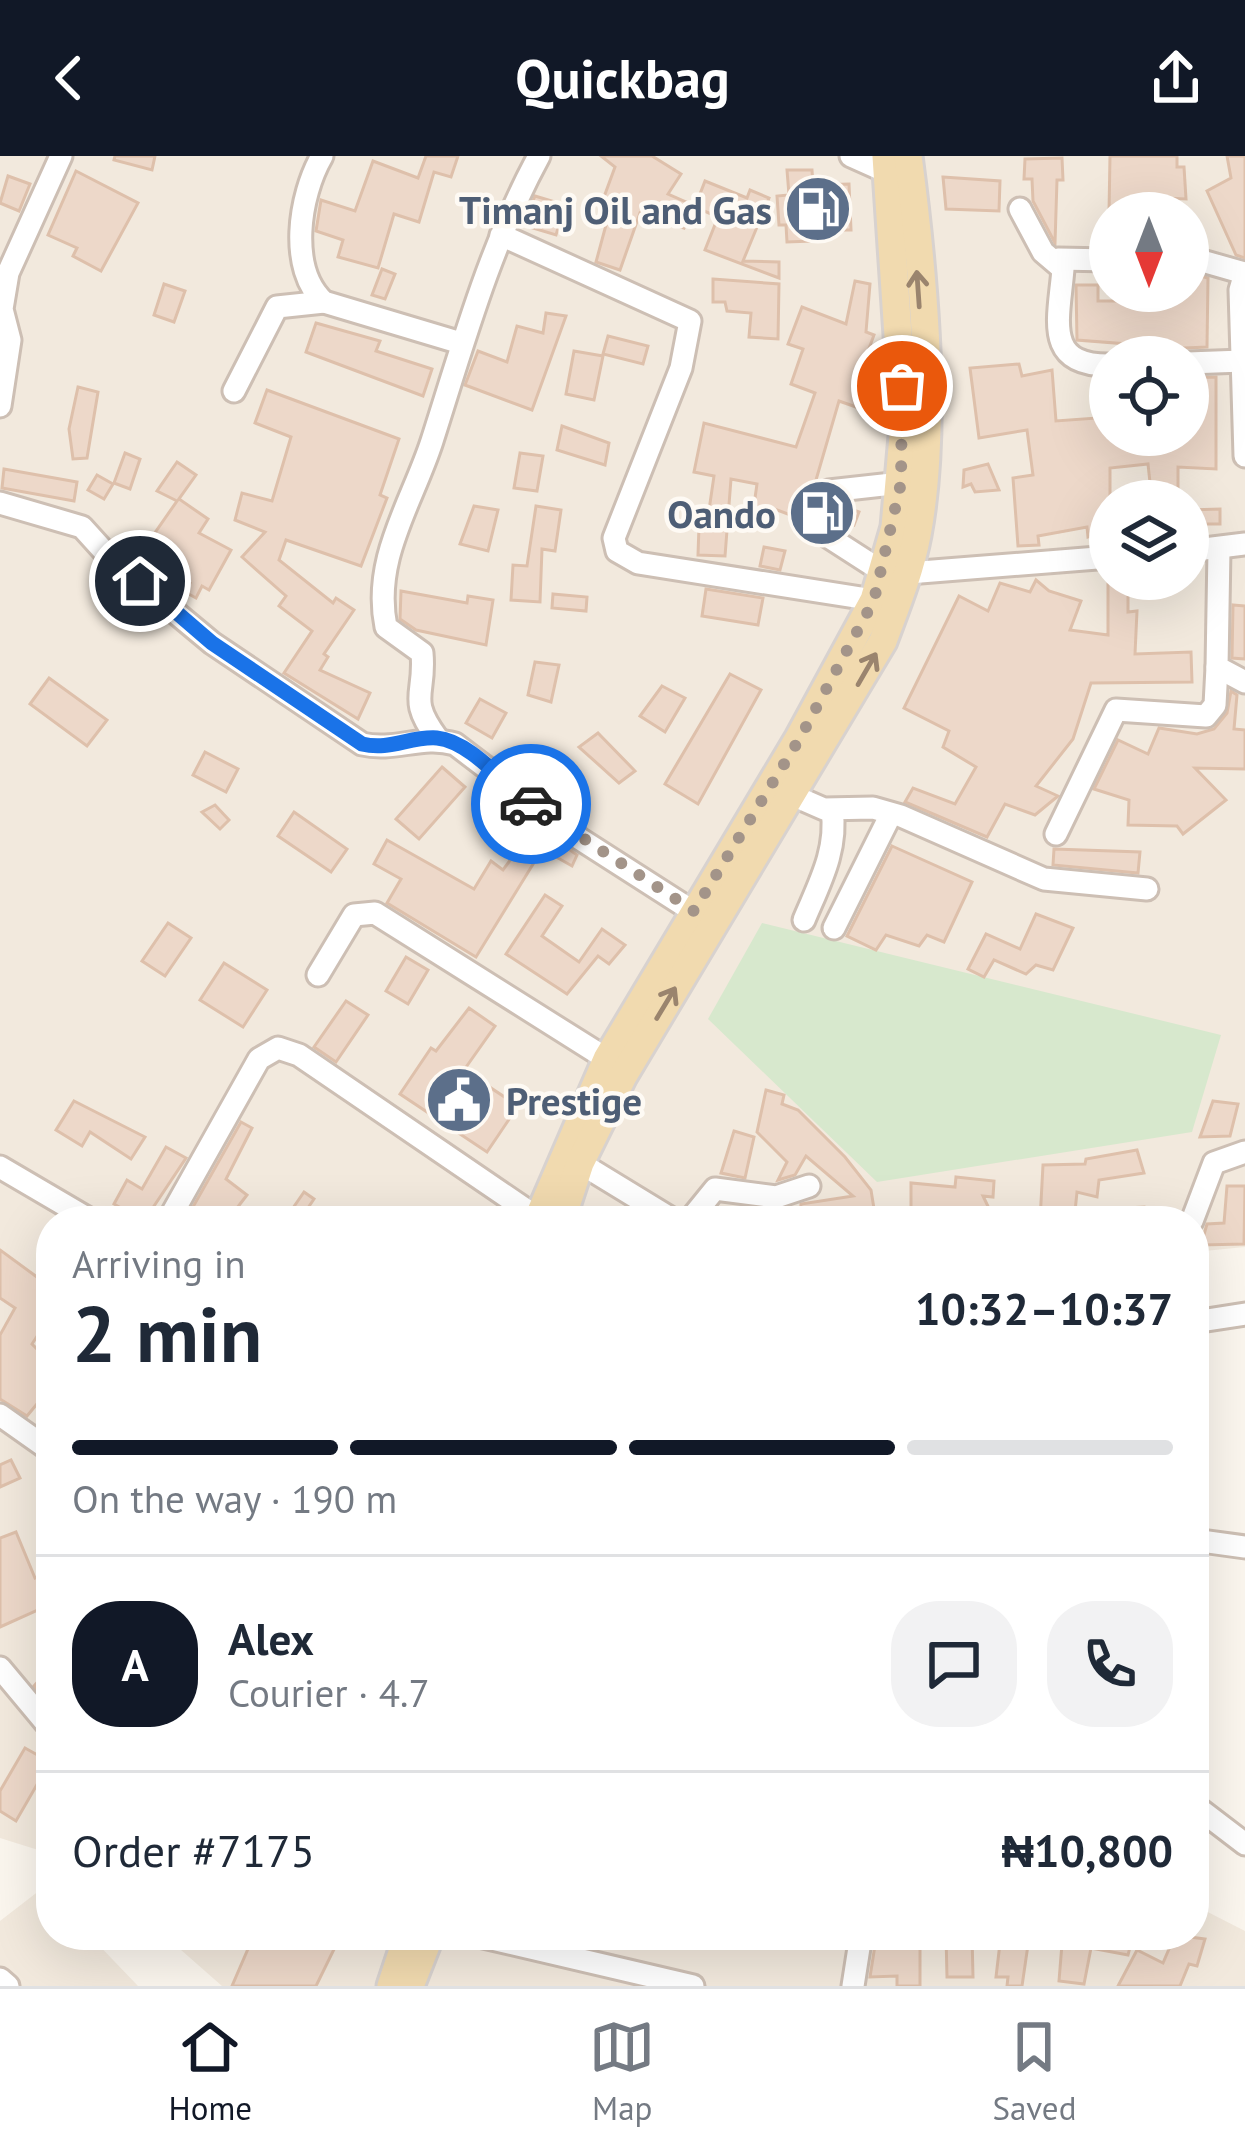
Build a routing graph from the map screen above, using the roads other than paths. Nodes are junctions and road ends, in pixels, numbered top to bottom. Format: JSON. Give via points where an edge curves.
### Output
{"nodes":[{"id":1,"x":61,"y":156,"type":"edge"},
{"id":2,"x":322,"y":156,"type":"edge"},
{"id":3,"x":539,"y":156,"type":"edge"},
{"id":4,"x":850,"y":156,"type":"edge"},
{"id":5,"x":894,"y":162,"type":"edge"},
{"id":6,"x":1020,"y":208,"type":"dead end"},
{"id":7,"x":502,"y":236,"type":"junction"},
{"id":8,"x":1058,"y":259,"type":"junction"},
{"id":9,"x":1089,"y":260,"type":"edge"},
{"id":10,"x":1209,"y":263,"type":"edge"},
{"id":11,"x":1245,"y":273,"type":"edge"},
{"id":12,"x":324,"y":302,"type":"junction"},
{"id":13,"x":460,"y":343,"type":"junction"},
{"id":14,"x":1243,"y":361,"type":"edge"},
{"id":15,"x":1209,"y":362,"type":"edge"},
{"id":16,"x":1089,"y":363,"type":"edge"},
{"id":17,"x":234,"y":392,"type":"dead end"},
{"id":18,"x":0,"y":406,"type":"edge"},
{"id":19,"x":1245,"y":456,"type":"edge"},
{"id":20,"x":901,"y":483,"type":"junction"},
{"id":21,"x":0,"y":503,"type":"edge"},
{"id":22,"x":1245,"y":544,"type":"edge"},
{"id":23,"x":1219,"y":549,"type":"junction"},
{"id":24,"x":1209,"y":550,"type":"edge"},
{"id":25,"x":1089,"y":559,"type":"edge"},
{"id":26,"x":895,"y":573,"type":"junction"},
{"id":27,"x":874,"y":600,"type":"junction"},
{"id":28,"x":1217,"y":668,"type":"junction"},
{"id":29,"x":1245,"y":682,"type":"edge"},
{"id":30,"x":436,"y":738,"type":"junction"},
{"id":31,"x":792,"y":795,"type":"junction"},
{"id":32,"x":832,"y":810,"type":"junction"},
{"id":33,"x":891,"y":814,"type":"junction"},
{"id":34,"x":1056,"y":834,"type":"dead end"},
{"id":35,"x":828,"y":862,"type":"junction"},
{"id":36,"x":860,"y":873,"type":"junction"},
{"id":37,"x":1147,"y":889,"type":"dead end"},
{"id":38,"x":694,"y":911,"type":"junction"},
{"id":39,"x":804,"y":920,"type":"dead end"},
{"id":40,"x":834,"y":928,"type":"dead end"},
{"id":41,"x":318,"y":975,"type":"dead end"},
{"id":42,"x":607,"y":1059,"type":"junction"},
{"id":43,"x":1245,"y":1152,"type":"edge"},
{"id":44,"x":580,"y":1163,"type":"junction"},
{"id":45,"x":0,"y":1167,"type":"edge"},
{"id":46,"x":809,"y":1186,"type":"dead end"},
{"id":47,"x":66,"y":1206,"type":"edge"},
{"id":48,"x":176,"y":1206,"type":"edge"},
{"id":49,"x":524,"y":1206,"type":"edge"},
{"id":50,"x":550,"y":1206,"type":"edge"},
{"id":51,"x":554,"y":1206,"type":"edge"},
{"id":52,"x":650,"y":1206,"type":"edge"},
{"id":53,"x":702,"y":1206,"type":"edge"},
{"id":54,"x":1198,"y":1206,"type":"edge"},
{"id":55,"x":1245,"y":1314,"type":"edge"},
{"id":56,"x":1209,"y":1320,"type":"edge"},
{"id":57,"x":0,"y":1415,"type":"edge"},
{"id":58,"x":36,"y":1440,"type":"edge"},
{"id":59,"x":1209,"y":1542,"type":"edge"},
{"id":60,"x":1245,"y":1547,"type":"edge"},
{"id":61,"x":0,"y":1668,"type":"edge"},
{"id":62,"x":36,"y":1712,"type":"edge"},
{"id":63,"x":1209,"y":1816,"type":"edge"},
{"id":64,"x":1245,"y":1844,"type":"edge"},
{"id":65,"x":403,"y":1950,"type":"edge"},
{"id":66,"x":424,"y":1950,"type":"edge"},
{"id":67,"x":528,"y":1950,"type":"edge"},
{"id":68,"x":859,"y":1950,"type":"edge"},
{"id":69,"x":0,"y":1979,"type":"edge"},
{"id":70,"x":629,"y":1979,"type":"edge"},
{"id":71,"x":8,"y":1986,"type":"edge"},
{"id":72,"x":391,"y":1986,"type":"edge"},
{"id":73,"x":410,"y":1986,"type":"edge"},
{"id":74,"x":693,"y":1986,"type":"edge"},
{"id":75,"x":854,"y":1986,"type":"edge"}],
"edges":[{"from":1,"to":18,"type":"street","via":[[8,273],[2,309],[10,340]]},
{"from":2,"to":12,"type":"street","via":[[305,203],[302,255],[305,280]]},
{"from":3,"to":7,"type":"street"},
{"from":4,"to":5,"type":"street"},
{"from":5,"to":20,"type":"main road"},
{"from":26,"to":5,"type":"main road","one_way":true,"via":[[917,533],[926,428]]},
{"from":6,"to":8,"type":"street","via":[[1043,252]]},
{"from":7,"to":13,"type":"street"},
{"from":7,"to":27,"type":"street","via":[[690,321],[681,368],[614,538],[617,550],[638,563]]},
{"from":8,"to":9,"type":"street"},
{"from":8,"to":16,"type":"street","via":[[1065,354]]},
{"from":10,"to":11,"type":"street"},
{"from":11,"to":14,"type":"street"},
{"from":12,"to":13,"type":"street"},
{"from":12,"to":17,"type":"street","via":[[277,307]]},
{"from":13,"to":30,"type":"street","via":[[388,554],[383,592],[386,627],[422,653],[415,697]]},
{"from":14,"to":15,"type":"street"},
{"from":14,"to":19,"type":"street"},
{"from":20,"to":26,"type":"main road"},
{"from":20,"to":26,"type":"street","via":[[829,491],[813,506],[824,533]]},
{"from":21,"to":30,"type":"street","via":[[82,527],[212,643],[362,744],[383,749]]},
{"from":22,"to":23,"type":"street"},
{"from":23,"to":24,"type":"street"},
{"from":23,"to":28,"type":"street"},
{"from":25,"to":26,"type":"street"},
{"from":26,"to":27,"type":"main road"},
{"from":31,"to":26,"type":"main road","one_way":true,"via":[[883,641]]},
{"from":27,"to":38,"type":"main road"},
{"from":28,"to":29,"type":"street"},
{"from":28,"to":34,"type":"street","via":[[1215,705],[1206,716],[1116,710]]},
{"from":30,"to":38,"type":"street","via":[[455,743],[580,839]]},
{"from":31,"to":32,"type":"street"},
{"from":44,"to":31,"type":"main road","one_way":true,"via":[[623,1076]]},
{"from":32,"to":33,"type":"street"},
{"from":32,"to":35,"type":"street"},
{"from":33,"to":36,"type":"street"},
{"from":33,"to":37,"type":"street","via":[[1044,879]]},
{"from":35,"to":36,"type":"street"},
{"from":35,"to":39,"type":"street"},
{"from":36,"to":40,"type":"street"},
{"from":38,"to":42,"type":"main road"},
{"from":41,"to":42,"type":"street","via":[[354,915],[374,913]]},
{"from":42,"to":50,"type":"main road"},
{"from":43,"to":54,"type":"street","via":[[1214,1162]]},
{"from":44,"to":51,"type":"main road"},
{"from":44,"to":52,"type":"street"},
{"from":45,"to":47,"type":"street"},
{"from":46,"to":53,"type":"street","via":[[776,1197],[716,1189]]},
{"from":48,"to":49,"type":"street","via":[[259,1059],[278,1048]]},
{"from":55,"to":56,"type":"street"},
{"from":57,"to":58,"type":"street"},
{"from":59,"to":60,"type":"street"},
{"from":61,"to":62,"type":"street"},
{"from":63,"to":64,"type":"street"},
{"from":65,"to":72,"type":"main road"},
{"from":66,"to":73,"type":"main road"},
{"from":67,"to":70,"type":"street"},
{"from":68,"to":75,"type":"street"},
{"from":69,"to":71,"type":"street"},
{"from":70,"to":74,"type":"street"}]}
